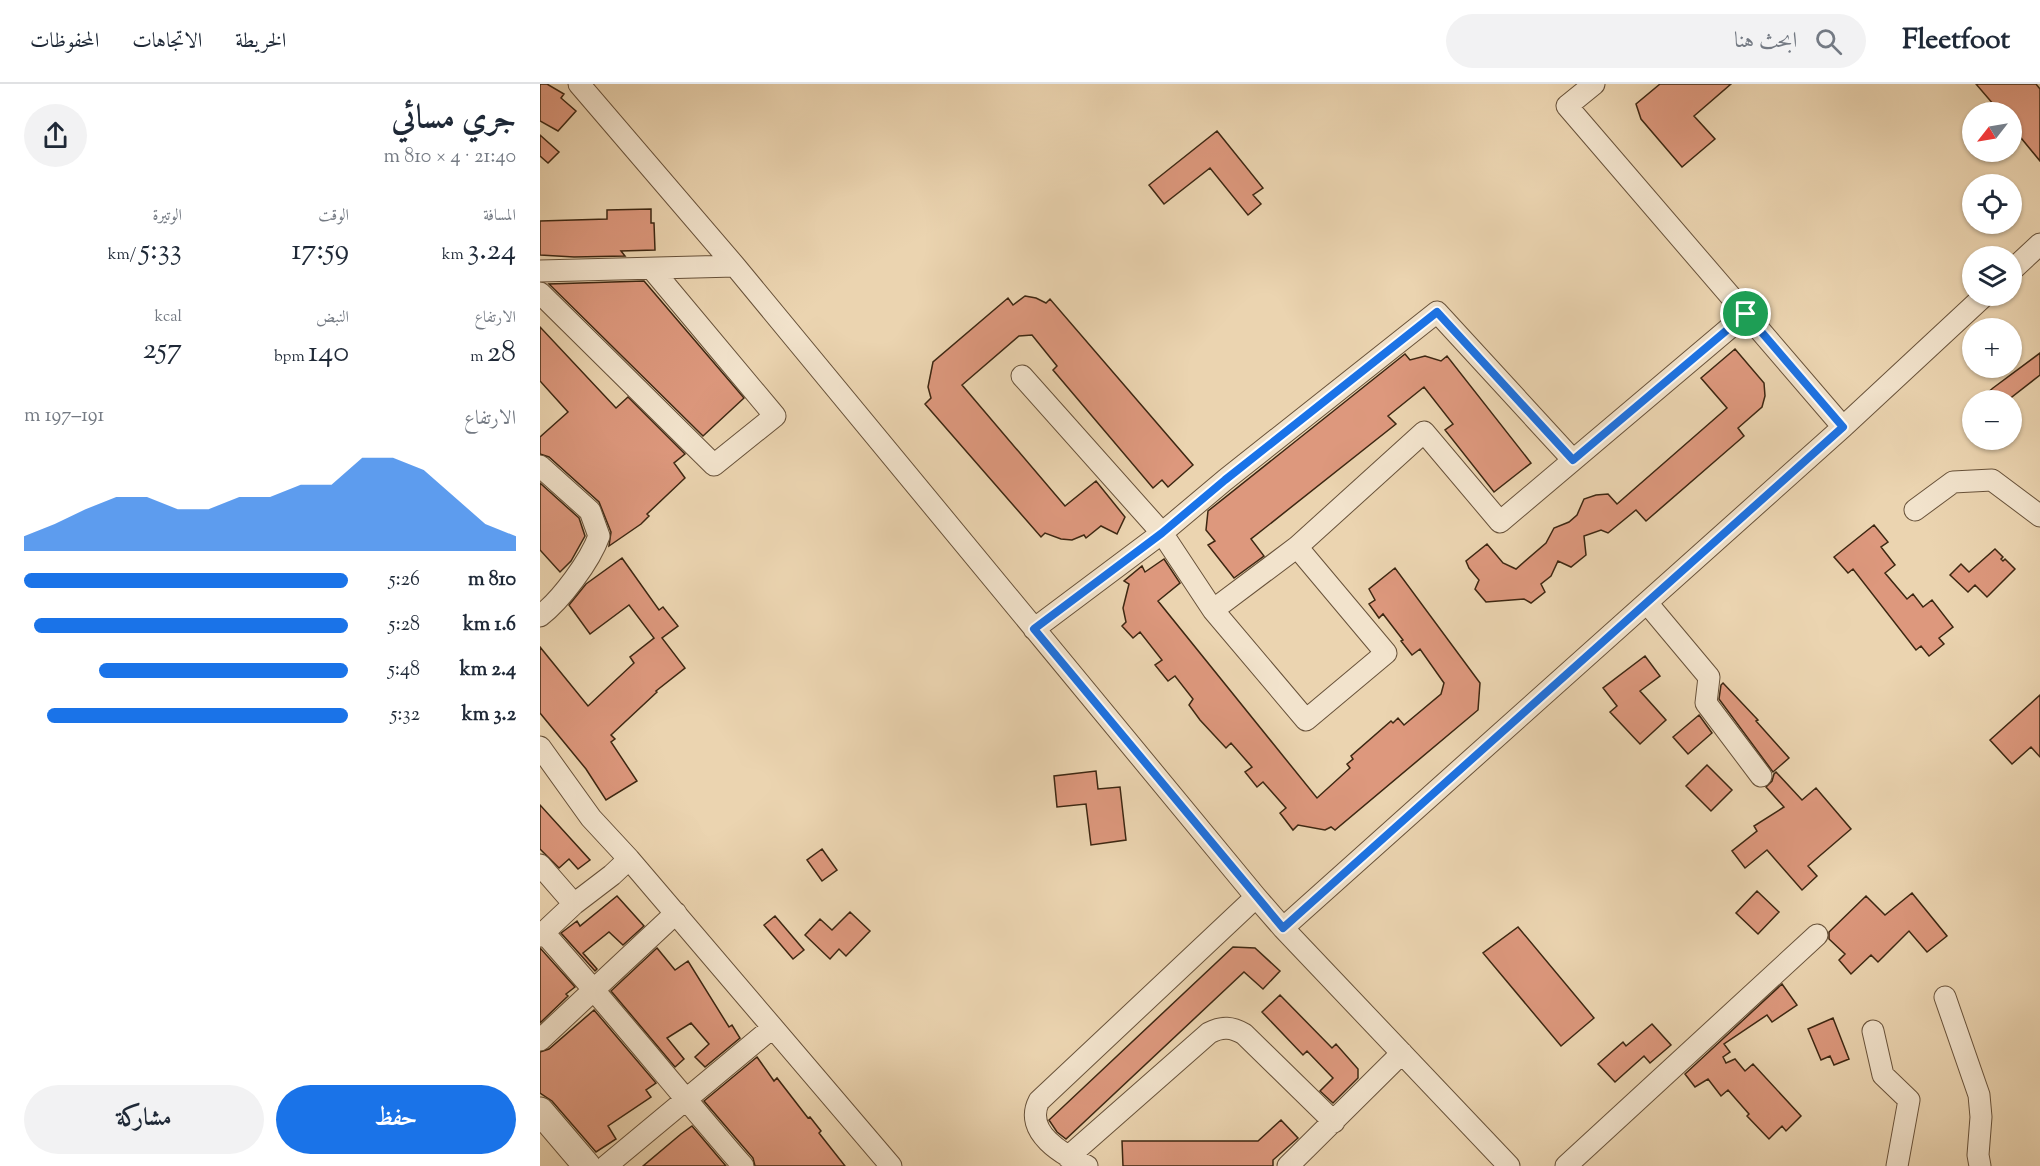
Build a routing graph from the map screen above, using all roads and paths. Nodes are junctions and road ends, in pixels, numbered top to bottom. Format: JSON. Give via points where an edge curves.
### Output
{"nodes":[{"id":1,"x":579,"y":84,"type":"edge"},
{"id":2,"x":1594,"y":84,"type":"edge"},
{"id":3,"x":2040,"y":244,"type":"edge"},
{"id":4,"x":2022,"y":261,"type":"edge"},
{"id":5,"x":735,"y":266,"type":"junction"},
{"id":6,"x":652,"y":269,"type":"junction"},
{"id":7,"x":540,"y":271,"type":"edge"},
{"id":8,"x":540,"y":293,"type":"edge"},
{"id":9,"x":1973,"y":306,"type":"edge"},
{"id":10,"x":1746,"y":314,"type":"junction"},
{"id":11,"x":1022,"y":376,"type":"dead end"},
{"id":12,"x":1843,"y":427,"type":"junction"},
{"id":13,"x":1573,"y":460,"type":"junction"},
{"id":14,"x":540,"y":466,"type":"edge"},
{"id":15,"x":1915,"y":510,"type":"dead end"},
{"id":16,"x":2040,"y":516,"type":"edge"},
{"id":17,"x":1162,"y":533,"type":"junction"},
{"id":18,"x":1298,"y":547,"type":"junction"},
{"id":19,"x":1647,"y":603,"type":"junction"},
{"id":20,"x":1213,"y":610,"type":"junction"},
{"id":21,"x":540,"y":616,"type":"edge"},
{"id":22,"x":1034,"y":629,"type":"junction"},
{"id":23,"x":540,"y":747,"type":"edge"},
{"id":24,"x":1761,"y":776,"type":"dead end"},
{"id":25,"x":629,"y":859,"type":"junction"},
{"id":26,"x":540,"y":865,"type":"edge"},
{"id":27,"x":1256,"y":897,"type":"junction"},
{"id":28,"x":574,"y":904,"type":"junction"},
{"id":29,"x":676,"y":913,"type":"junction"},
{"id":30,"x":1283,"y":928,"type":"junction"},
{"id":31,"x":542,"y":935,"type":"edge"},
{"id":32,"x":1817,"y":935,"type":"dead end"},
{"id":33,"x":594,"y":988,"type":"junction"},
{"id":34,"x":1945,"y":997,"type":"dead end"},
{"id":35,"x":772,"y":1028,"type":"junction"},
{"id":36,"x":1873,"y":1031,"type":"dead end"},
{"id":37,"x":540,"y":1040,"type":"edge"},
{"id":38,"x":1402,"y":1053,"type":"junction"},
{"id":39,"x":686,"y":1101,"type":"junction"},
{"id":40,"x":540,"y":1111,"type":"edge"},
{"id":41,"x":1334,"y":1122,"type":"junction"},
{"id":42,"x":1068,"y":1156,"type":"junction"},
{"id":43,"x":588,"y":1166,"type":"edge"},
{"id":44,"x":606,"y":1166,"type":"edge"},
{"id":45,"x":743,"y":1166,"type":"edge"},
{"id":46,"x":891,"y":1166,"type":"edge"},
{"id":47,"x":1087,"y":1166,"type":"edge"},
{"id":48,"x":1288,"y":1166,"type":"edge"},
{"id":49,"x":1509,"y":1166,"type":"edge"},
{"id":50,"x":1566,"y":1166,"type":"edge"},
{"id":51,"x":1896,"y":1166,"type":"edge"},
{"id":52,"x":1980,"y":1166,"type":"edge"}],
"edges":[{"from":1,"to":5,"type":"street"},
{"from":2,"to":10,"type":"street","via":[[1567,106]]},
{"from":3,"to":4,"type":"street"},
{"from":5,"to":6,"type":"street"},
{"from":5,"to":22,"type":"street"},
{"from":6,"to":7,"type":"street"},
{"from":6,"to":8,"type":"street","via":[[775,416],[714,465]]},
{"from":9,"to":12,"type":"street"},
{"from":10,"to":12,"type":"street"},
{"from":10,"to":13,"type":"street"},
{"from":11,"to":17,"type":"street"},
{"from":12,"to":19,"type":"street"},
{"from":13,"to":17,"type":"street","via":[[1437,312]]},
{"from":13,"to":18,"type":"street","via":[[1500,522],[1424,432]]},
{"from":14,"to":21,"type":"street","via":[[590,511],[599,536],[593,552],[551,608]]},
{"from":15,"to":16,"type":"street","via":[[1953,482],[1992,480]]},
{"from":17,"to":20,"type":"street"},
{"from":17,"to":22,"type":"street"},
{"from":18,"to":20,"type":"street"},
{"from":18,"to":20,"type":"street","via":[[1386,653],[1306,720]]},
{"from":19,"to":24,"type":"street","via":[[1709,677],[1706,704]]},
{"from":19,"to":30,"type":"street"},
{"from":22,"to":27,"type":"street"},
{"from":23,"to":25,"type":"street","via":[[591,818]]},
{"from":25,"to":28,"type":"street"},
{"from":25,"to":29,"type":"street"},
{"from":26,"to":28,"type":"street"},
{"from":27,"to":30,"type":"street"},
{"from":27,"to":42,"type":"street","via":[[1040,1101],[1035,1124]]},
{"from":28,"to":31,"type":"street"},
{"from":29,"to":33,"type":"street"},
{"from":29,"to":35,"type":"street"},
{"from":30,"to":38,"type":"street"},
{"from":31,"to":33,"type":"street"},
{"from":32,"to":50,"type":"street"},
{"from":33,"to":37,"type":"street"},
{"from":33,"to":39,"type":"street"},
{"from":34,"to":52,"type":"street","via":[[1979,1095]]},
{"from":35,"to":39,"type":"street"},
{"from":35,"to":46,"type":"street"},
{"from":36,"to":51,"type":"street","via":[[1883,1075],[1909,1100]]},
{"from":38,"to":41,"type":"street"},
{"from":38,"to":49,"type":"street"},
{"from":39,"to":44,"type":"street"},
{"from":39,"to":45,"type":"street"},
{"from":40,"to":43,"type":"street"},
{"from":41,"to":42,"type":"street","via":[[1244,1034],[1223,1028],[1209,1033]]},
{"from":41,"to":48,"type":"street"},
{"from":42,"to":47,"type":"street"}]}
